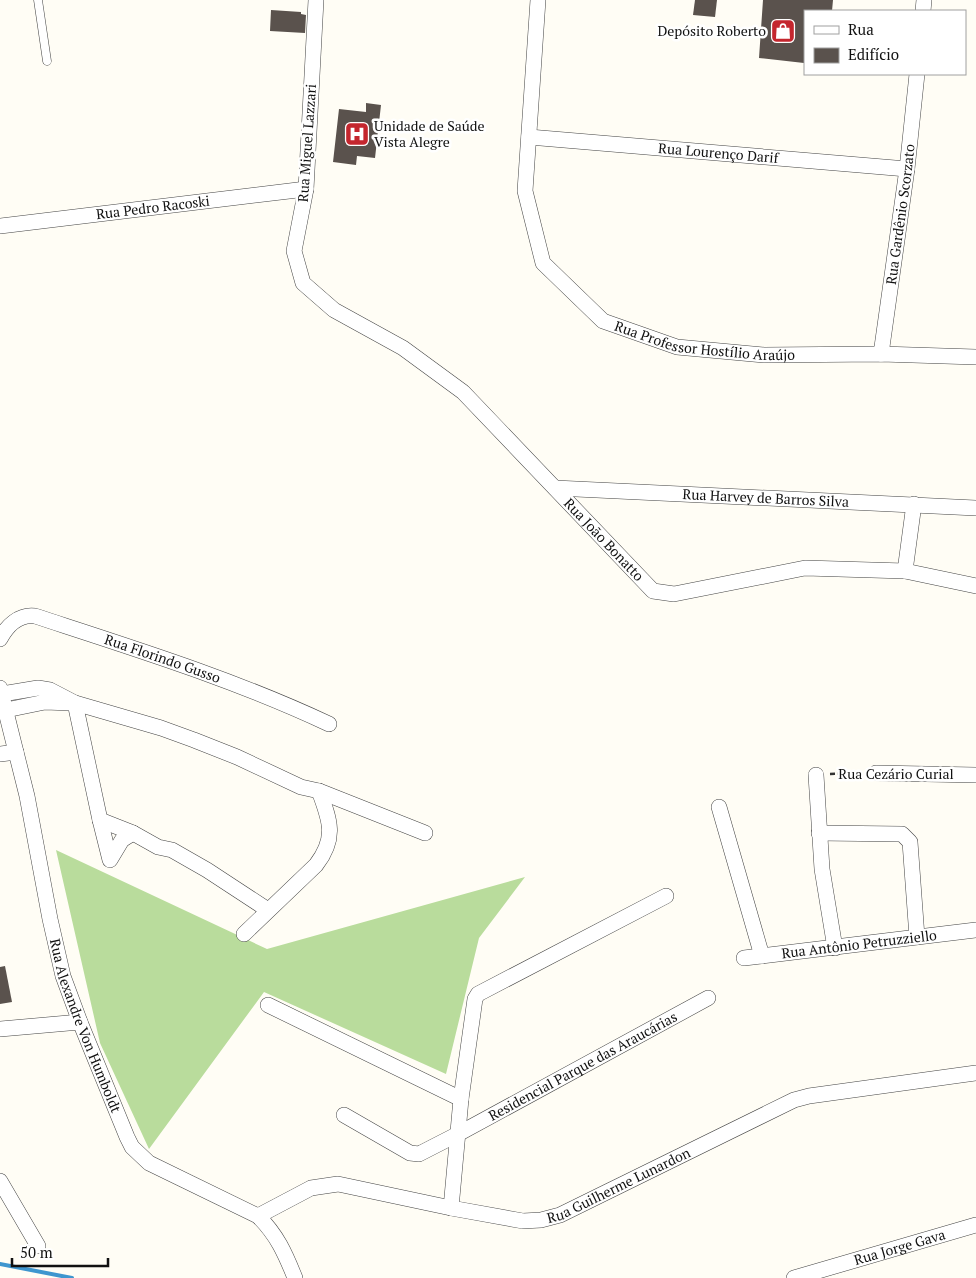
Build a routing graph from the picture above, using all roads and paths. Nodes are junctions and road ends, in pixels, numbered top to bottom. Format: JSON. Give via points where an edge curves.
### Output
{"nodes":[{"id":1,"x":38,"y":0,"type":"edge"},
{"id":2,"x":316,"y":0,"type":"edge"},
{"id":3,"x":538,"y":0,"type":"edge"},
{"id":4,"x":47,"y":61,"type":"dead end"},
{"id":5,"x":917,"y":75,"type":"edge"},
{"id":6,"x":529,"y":137,"type":"junction"},
{"id":7,"x":907,"y":169,"type":"junction"},
{"id":8,"x":306,"y":189,"type":"junction"},
{"id":9,"x":0,"y":226,"type":"edge"},
{"id":10,"x":303,"y":283,"type":"joint"},
{"id":11,"x":881,"y":354,"type":"junction"},
{"id":12,"x":976,"y":357,"type":"edge"},
{"id":13,"x":555,"y":488,"type":"junction"},
{"id":14,"x":914,"y":504,"type":"junction"},
{"id":15,"x":976,"y":508,"type":"edge"},
{"id":16,"x":905,"y":571,"type":"junction"},
{"id":17,"x":976,"y":586,"type":"edge"},
{"id":18,"x":0,"y":639,"type":"edge"},
{"id":19,"x":1,"y":691,"type":"edge"},
{"id":20,"x":75,"y":703,"type":"junction"},
{"id":21,"x":6,"y":710,"type":"junction"},
{"id":22,"x":329,"y":724,"type":"dead end"},
{"id":23,"x":16,"y":752,"type":"junction"},
{"id":24,"x":0,"y":754,"type":"edge"},
{"id":25,"x":876,"y":773,"type":"joint"},
{"id":26,"x":816,"y":775,"type":"joint"},
{"id":27,"x":976,"y":775,"type":"edge"},
{"id":28,"x":320,"y":792,"type":"junction"},
{"id":29,"x":719,"y":807,"type":"dead end"},
{"id":30,"x":100,"y":820,"type":"junction"},
{"id":31,"x":133,"y":833,"type":"junction"},
{"id":32,"x":425,"y":833,"type":"dead end"},
{"id":33,"x":819,"y":833,"type":"junction"},
{"id":34,"x":666,"y":896,"type":"dead end"},
{"id":35,"x":268,"y":910,"type":"junction"},
{"id":36,"x":976,"y":930,"type":"edge"},
{"id":37,"x":244,"y":934,"type":"dead end"},
{"id":38,"x":917,"y":937,"type":"junction"},
{"id":39,"x":835,"y":948,"type":"junction"},
{"id":40,"x":762,"y":956,"type":"junction"},
{"id":41,"x":744,"y":958,"type":"dead end"},
{"id":42,"x":708,"y":998,"type":"dead end"},
{"id":43,"x":268,"y":1005,"type":"dead end"},
{"id":44,"x":80,"y":1022,"type":"junction"},
{"id":45,"x":0,"y":1029,"type":"edge"},
{"id":46,"x":976,"y":1073,"type":"edge"},
{"id":47,"x":461,"y":1099,"type":"junction"},
{"id":48,"x":344,"y":1115,"type":"dead end"},
{"id":49,"x":458,"y":1134,"type":"junction"},
{"id":50,"x":0,"y":1181,"type":"edge"},
{"id":51,"x":451,"y":1208,"type":"junction"},
{"id":52,"x":258,"y":1216,"type":"junction"},
{"id":53,"x":976,"y":1225,"type":"edge"},
{"id":54,"x":38,"y":1246,"type":"dead end"},
{"id":55,"x":295,"y":1278,"type":"edge"},
{"id":56,"x":794,"y":1278,"type":"edge"}],
"edges":[{"from":1,"to":4,"type":"lane"},
{"from":2,"to":8,"type":"street","name":"Rua Miguel Lazzari"},
{"from":3,"to":6,"type":"street","name":"Rua Professor Hostílio Araújo"},
{"from":5,"to":7,"type":"street","name":"Rua Gardênio Scorzato"},
{"from":6,"to":7,"type":"street","name":"Rua Lourenço Darif"},
{"from":6,"to":11,"type":"street","name":"Rua Professor Hostílio Araújo","via":[[525,191],[543,263],[603,321],[677,347],[764,355]]},
{"from":7,"to":11,"type":"street","name":"Rua Gardênio Scorzato"},
{"from":8,"to":9,"type":"street","name":"Rua Pedro Racoski"},
{"from":8,"to":10,"type":"street","name":"Rua Miguel Lazzari","via":[[294,251]]},
{"from":10,"to":13,"type":"street","name":"Rua João Bonatto","via":[[334,310],[403,348],[463,392]]},
{"from":11,"to":12,"type":"street","name":"Rua Professor Hostílio Araújo"},
{"from":13,"to":14,"type":"street","name":"Rua Harvey de Barros Silva"},
{"from":13,"to":16,"type":"street","name":"Rua João Bonatto","via":[[653,591],[674,594],[805,568]]},
{"from":14,"to":15,"type":"street","name":"Rua Harvey de Barros Silva"},
{"from":14,"to":16,"type":"street"},
{"from":16,"to":17,"type":"street","name":"Rua João Bonatto"},
{"from":18,"to":22,"type":"street","name":"Rua Florindo Gusso","via":[[11,623],[24,616],[35,616],[222,678]]},
{"from":19,"to":20,"type":"street","via":[[44,688]]},
{"from":19,"to":21,"type":"street","name":"Rua Alexandre Von Humboldt"},
{"from":20,"to":21,"type":"street","via":[[46,702]]},
{"from":20,"to":28,"type":"street","via":[[161,728]]},
{"from":20,"to":30,"type":"street"},
{"from":21,"to":23,"type":"street","name":"Rua Alexandre Von Humboldt"},
{"from":23,"to":24,"type":"street"},
{"from":23,"to":44,"type":"street","name":"Rua Alexandre Von Humboldt","via":[[57,953]]},
{"from":25,"to":26,"type":"path","name":"Rua Cezário Curial"},
{"from":25,"to":27,"type":"street","name":"Rua Cezário Curial"},
{"from":26,"to":33,"type":"street"},
{"from":28,"to":32,"type":"street"},
{"from":28,"to":35,"type":"street","via":[[330,829],[323,855]]},
{"from":29,"to":40,"type":"street"},
{"from":30,"to":31,"type":"street"},
{"from":30,"to":31,"type":"street","via":[[110,860],[122,840]]},
{"from":31,"to":35,"type":"street","via":[[192,861]]},
{"from":33,"to":38,"type":"street","via":[[902,834],[910,842]]},
{"from":33,"to":39,"type":"street"},
{"from":34,"to":47,"type":"street","via":[[478,994]]},
{"from":35,"to":37,"type":"street"},
{"from":36,"to":38,"type":"street","name":"Rua Antônio Petruzziello"},
{"from":38,"to":39,"type":"street","name":"Rua Antônio Petruzziello"},
{"from":39,"to":40,"type":"street","name":"Rua Antônio Petruzziello"},
{"from":40,"to":41,"type":"street","name":"Rua Antônio Petruzziello"},
{"from":42,"to":49,"type":"street","name":"Residencial Parque das Araucárias"},
{"from":43,"to":47,"type":"street"},
{"from":44,"to":45,"type":"street"},
{"from":44,"to":52,"type":"street","name":"Rua Alexandre Von Humboldt","via":[[127,1137],[140,1156],[159,1169]]},
{"from":46,"to":51,"type":"street","name":"Rua Guilherme Lunardon","via":[[794,1100],[551,1218],[523,1221]]},
{"from":47,"to":49,"type":"street"},
{"from":48,"to":49,"type":"street","name":"Residencial Parque das Araucárias","via":[[410,1153],[420,1154]]},
{"from":49,"to":51,"type":"street"},
{"from":50,"to":54,"type":"street"},
{"from":51,"to":52,"type":"street","name":"Rua Guilherme Lunardon","via":[[338,1184],[310,1188]]},
{"from":52,"to":55,"type":"street","name":"Rua Alexandre Von Humboldt","via":[[280,1242]]},
{"from":53,"to":56,"type":"street","name":"Rua Jorge Gava"}]}
